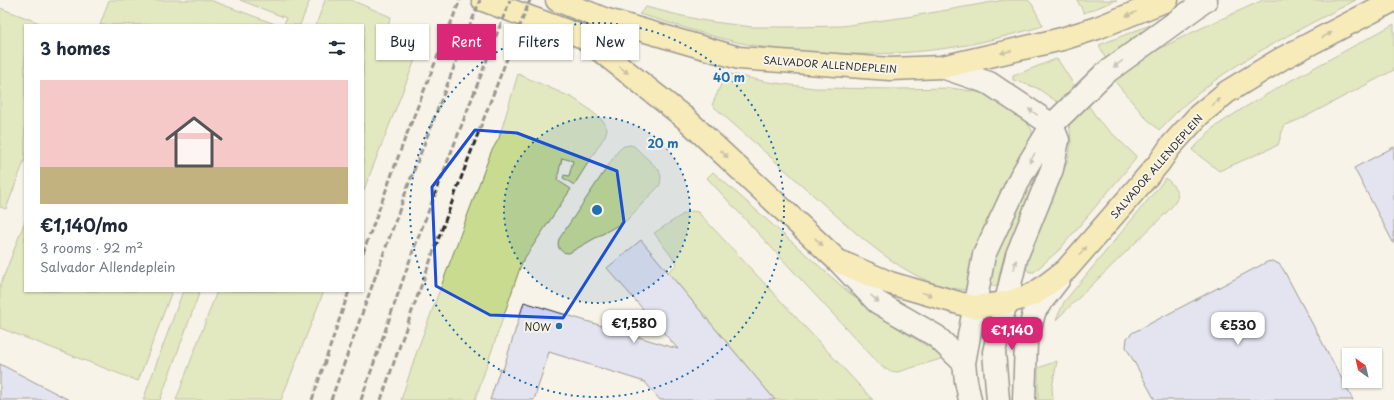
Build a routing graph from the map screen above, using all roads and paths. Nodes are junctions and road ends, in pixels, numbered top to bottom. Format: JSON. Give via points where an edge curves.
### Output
{"nodes":[{"id":1,"x":483,"y":0,"type":"edge"},
{"id":2,"x":557,"y":0,"type":"edge"},
{"id":3,"x":1167,"y":0,"type":"edge"},
{"id":4,"x":1206,"y":0,"type":"edge"},
{"id":5,"x":1394,"y":0,"type":"edge"},
{"id":6,"x":942,"y":67,"type":"junction"},
{"id":7,"x":1052,"y":125,"type":"junction"},
{"id":8,"x":838,"y":261,"type":"junction"},
{"id":9,"x":1066,"y":270,"type":"junction"},
{"id":10,"x":1006,"y":303,"type":"junction"},
{"id":11,"x":975,"y":307,"type":"junction"},
{"id":12,"x":964,"y":363,"type":"junction"},
{"id":13,"x":970,"y":400,"type":"edge"},
{"id":14,"x":998,"y":400,"type":"edge"},
{"id":15,"x":1024,"y":400,"type":"edge"}],
"edges":[{"from":1,"to":8,"type":"main road","name":"SALVADOR ALLENDEPLEIN","one_way":true,"via":[[583,37],[685,118]]},
{"from":2,"to":6,"type":"main road","name":"SALVADOR ALLENDEPLEIN","via":[[604,19],[739,58],[890,69]]},
{"from":3,"to":6,"type":"main road","name":"SALVADOR ALLENDEPLEIN","one_way":true,"via":[[1062,39]]},
{"from":4,"to":7,"type":"main road","one_way":true,"via":[[1114,66]]},
{"from":9,"to":5,"type":"main road","name":"SALVADOR ALLENDEPLEIN","one_way":true,"via":[[1199,115],[1227,92],[1281,59]]},
{"from":7,"to":6,"type":"main road","name":"SALVADOR ALLENDEPLEIN","one_way":true,"via":[[989,83]]},
{"from":10,"to":7,"type":"main road","one_way":true,"via":[[1017,256],[1052,169],[1058,140]]},
{"from":7,"to":11,"type":"main road","one_way":true,"via":[[1021,176],[984,255]]},
{"from":8,"to":11,"type":"main road","name":"SALVADOR ALLENDEPLEIN","one_way":true,"via":[[890,284]]},
{"from":8,"to":12,"type":"main road","name":"SALVADOR ALLENDEPLEIN","one_way":true,"via":[[877,302],[936,336]]},
{"from":9,"to":10,"type":"main road","name":"SALVADOR ALLENDEPLEIN","via":[[1034,294]]},
{"from":9,"to":15,"type":"main road","name":"SALVADOR ALLENDEPLEIN","via":[[1035,310],[1026,342]]},
{"from":10,"to":11,"type":"main road","name":"SALVADOR ALLENDEPLEIN"},
{"from":10,"to":14,"type":"main road","via":[[994,352]]},
{"from":11,"to":12,"type":"main road"},
{"from":12,"to":13,"type":"main road"}]}
